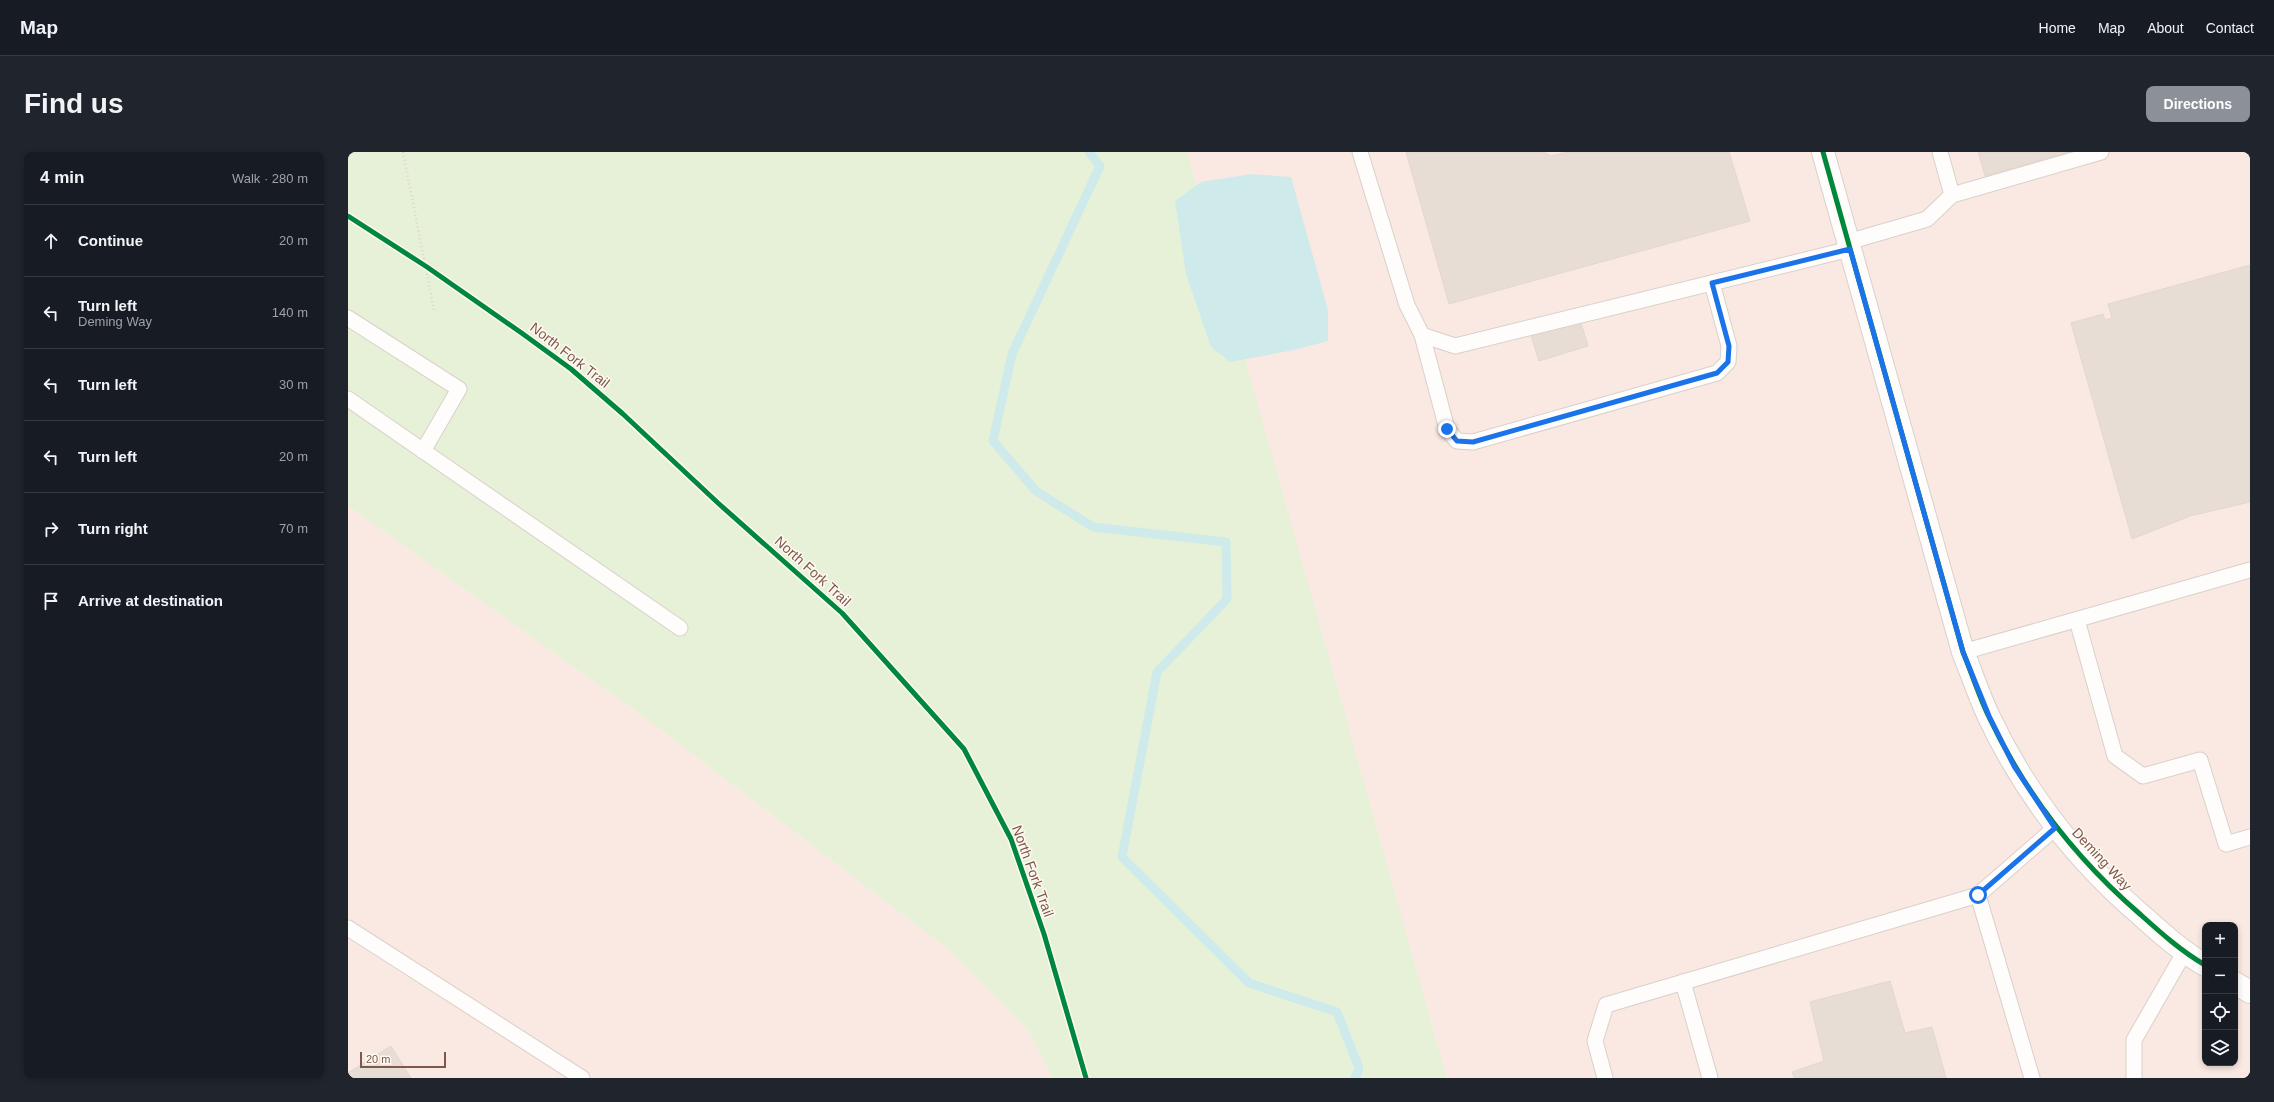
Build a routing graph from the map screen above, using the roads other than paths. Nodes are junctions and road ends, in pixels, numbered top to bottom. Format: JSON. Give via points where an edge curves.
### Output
{"nodes":[{"id":1,"x":1360,"y":152,"type":"edge"},
{"id":2,"x":1823,"y":152,"type":"edge"},
{"id":3,"x":1940,"y":152,"type":"edge"},
{"id":4,"x":2101,"y":152,"type":"edge"},
{"id":5,"x":1952,"y":195,"type":"junction"},
{"id":6,"x":1849,"y":246,"type":"junction"},
{"id":7,"x":1712,"y":283,"type":"junction"},
{"id":8,"x":348,"y":318,"type":"edge"},
{"id":9,"x":1422,"y":335,"type":"junction"},
{"id":10,"x":348,"y":399,"type":"edge"},
{"id":11,"x":423,"y":451,"type":"junction"},
{"id":12,"x":2250,"y":570,"type":"edge"},
{"id":13,"x":2077,"y":620,"type":"junction"},
{"id":14,"x":680,"y":628,"type":"dead end"},
{"id":15,"x":1963,"y":652,"type":"junction"},
{"id":16,"x":2055,"y":828,"type":"junction"},
{"id":17,"x":2250,"y":837,"type":"edge"},
{"id":18,"x":1978,"y":895,"type":"junction"},
{"id":19,"x":348,"y":928,"type":"edge"},
{"id":20,"x":2184,"y":953,"type":"junction"},
{"id":21,"x":2202,"y":963,"type":"edge"},
{"id":22,"x":1683,"y":982,"type":"junction"},
{"id":23,"x":2238,"y":985,"type":"edge"},
{"id":24,"x":2250,"y":992,"type":"edge"},
{"id":25,"x":582,"y":1078,"type":"edge"},
{"id":26,"x":1605,"y":1078,"type":"edge"},
{"id":27,"x":1710,"y":1078,"type":"edge"},
{"id":28,"x":2032,"y":1078,"type":"edge"},
{"id":29,"x":2134,"y":1078,"type":"edge"}],
"edges":[{"from":1,"to":9,"type":"lane","via":[[1407,305]]},
{"from":2,"to":6,"type":"street","name":"Deming Way"},
{"from":3,"to":5,"type":"lane"},
{"from":4,"to":5,"type":"lane"},
{"from":5,"to":6,"type":"lane","via":[[1927,219]]},
{"from":6,"to":7,"type":"lane"},
{"from":6,"to":15,"type":"street","name":"Deming Way"},
{"from":7,"to":9,"type":"lane","via":[[1455,346]]},
{"from":7,"to":9,"type":"lane","via":[[1729,346],[1728,362],[1717,373],[1473,442],[1457,441],[1447,429]]},
{"from":8,"to":11,"type":"lane","via":[[459,389]]},
{"from":10,"to":11,"type":"lane"},
{"from":11,"to":14,"type":"lane"},
{"from":12,"to":13,"type":"lane"},
{"from":13,"to":15,"type":"lane"},
{"from":13,"to":17,"type":"lane","via":[[2116,756],[2143,776],[2200,760],[2226,844]]},
{"from":15,"to":16,"type":"street","name":"Deming Way","via":[[1989,716],[2011,759]]},
{"from":16,"to":18,"type":"lane"},
{"from":16,"to":20,"type":"street","name":"Deming Way","via":[[2113,891]]},
{"from":18,"to":22,"type":"lane"},
{"from":18,"to":28,"type":"lane"},
{"from":19,"to":25,"type":"lane"},
{"from":20,"to":21,"type":"street","name":"Deming Way"},
{"from":20,"to":29,"type":"lane","via":[[2134,1040]]},
{"from":22,"to":26,"type":"lane","via":[[1606,1005],[1595,1041]]},
{"from":22,"to":27,"type":"lane"},
{"from":23,"to":24,"type":"street"}]}
